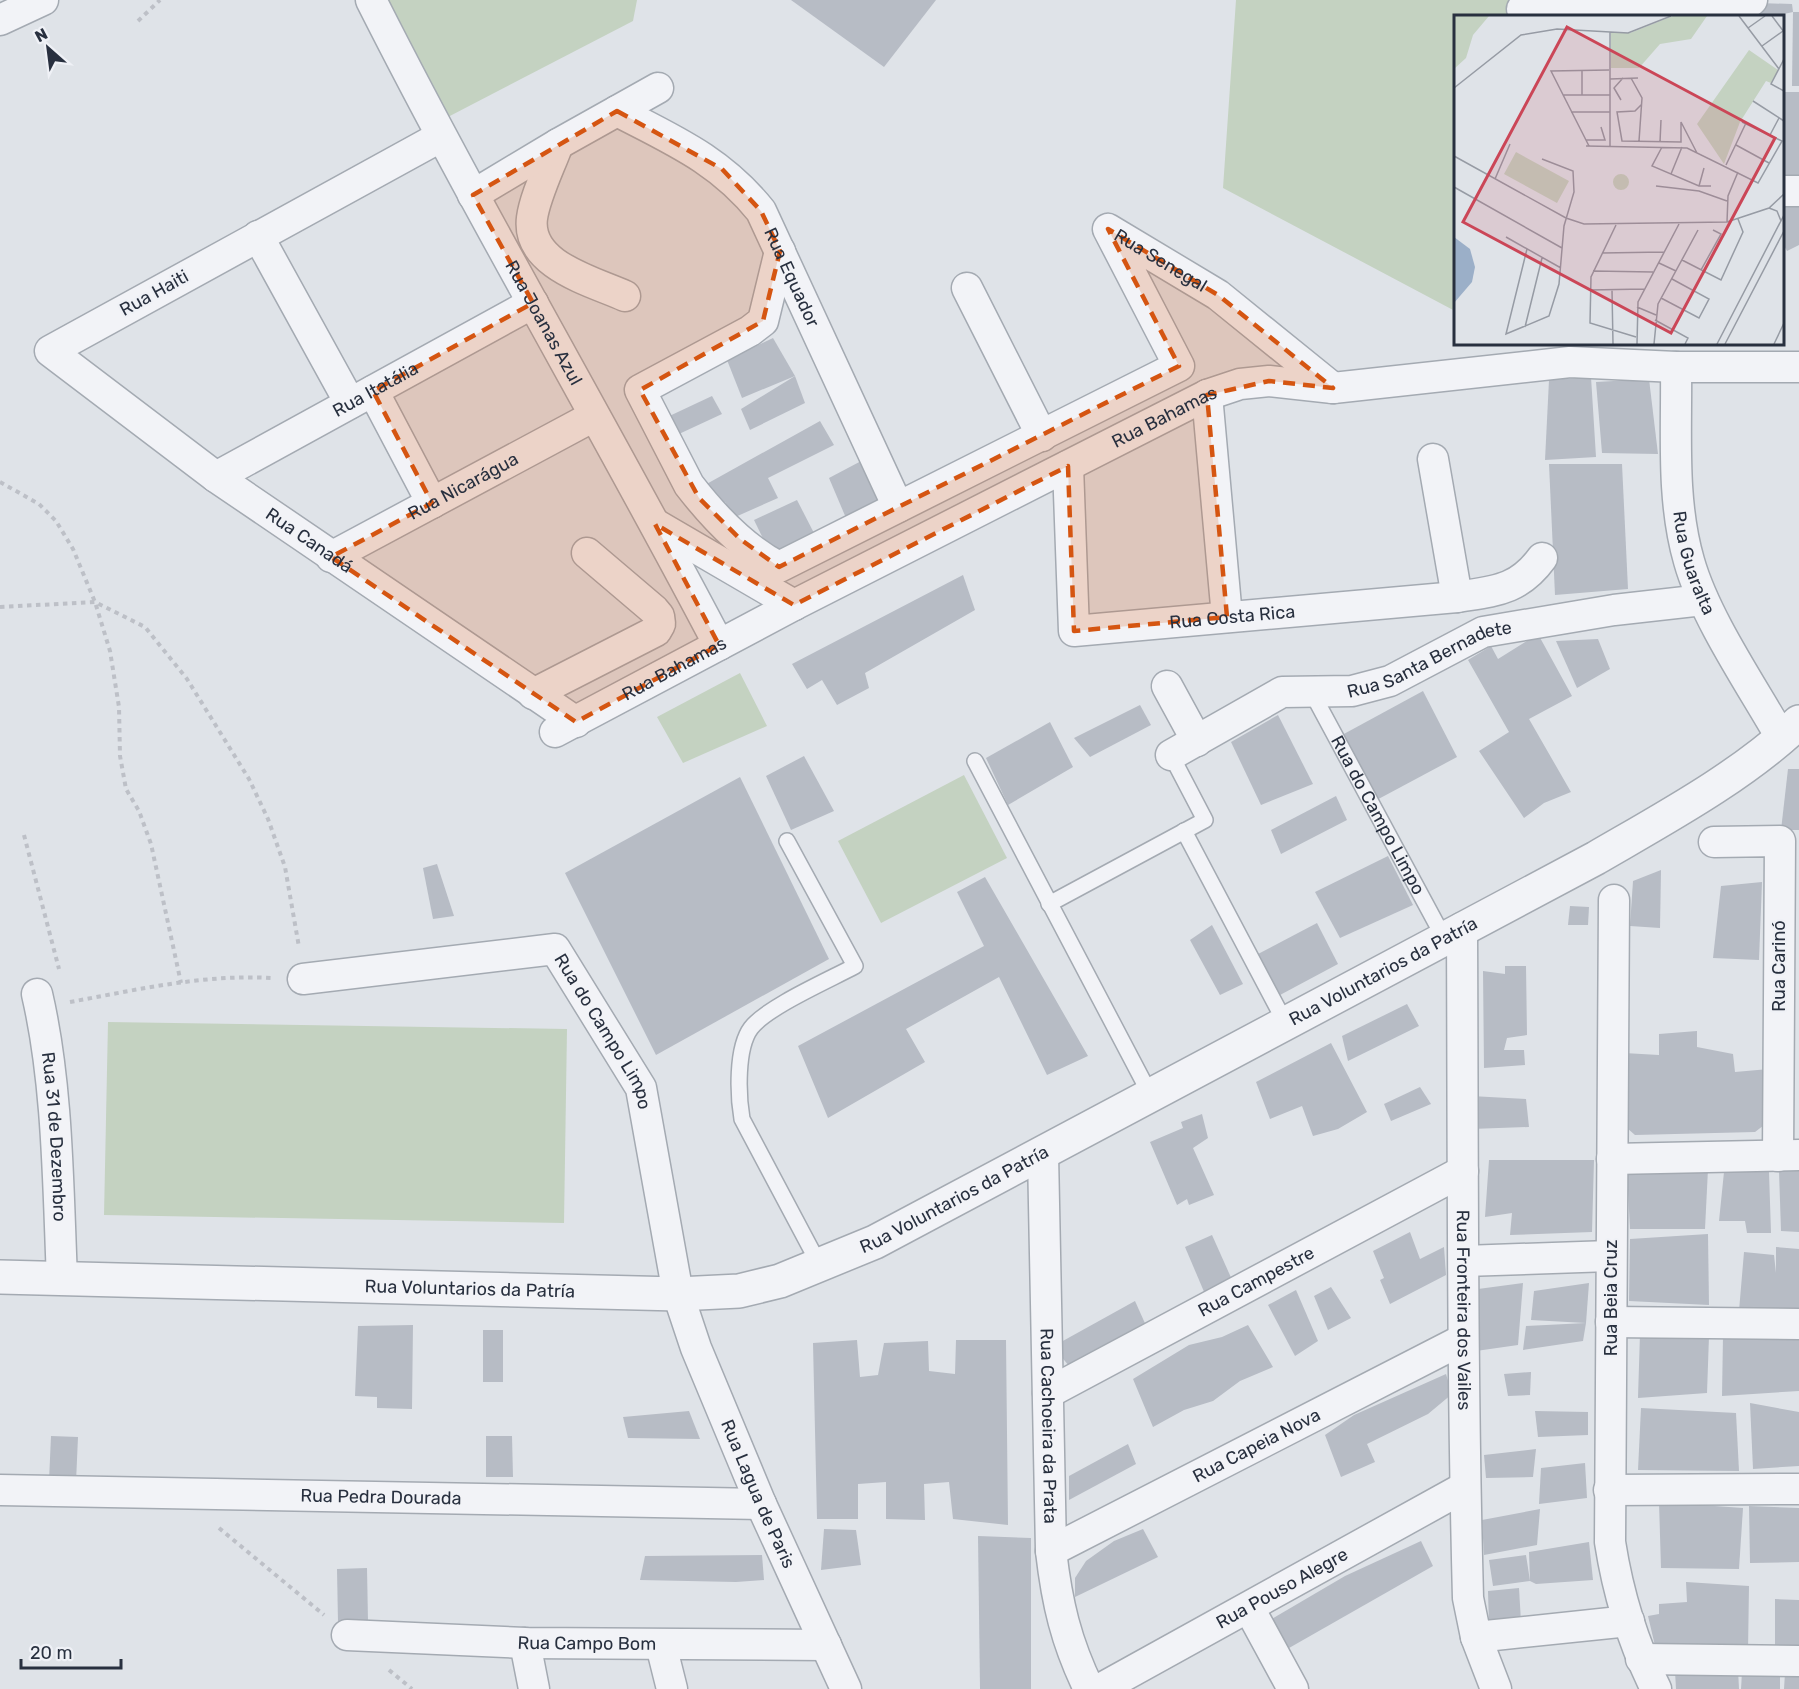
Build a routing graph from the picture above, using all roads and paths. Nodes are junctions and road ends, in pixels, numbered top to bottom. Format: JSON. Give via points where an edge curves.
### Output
{"nodes":[{"id":1,"x":43,"y":0,"type":"edge"},
{"id":2,"x":160,"y":0,"type":"edge"},
{"id":3,"x":370,"y":0,"type":"edge"},
{"id":4,"x":1752,"y":0,"type":"edge"},
{"id":5,"x":1542,"y":11,"type":"edge"},
{"id":6,"x":0,"y":20,"type":"edge"},
{"id":7,"x":138,"y":21,"type":"dead end"},
{"id":8,"x":658,"y":88,"type":"dead end"},
{"id":9,"x":617,"y":111,"type":"junction"},
{"id":10,"x":440,"y":137,"type":"junction"},
{"id":11,"x":558,"y":144,"type":"junction"},
{"id":12,"x":1784,"y":190,"type":"edge"},
{"id":13,"x":1799,"y":191,"type":"edge"},
{"id":14,"x":473,"y":195,"type":"junction"},
{"id":15,"x":258,"y":236,"type":"junction"},
{"id":16,"x":780,"y":251,"type":"junction"},
{"id":17,"x":967,"y":288,"type":"dead end"},
{"id":18,"x":625,"y":296,"type":"dead end"},
{"id":19,"x":533,"y":303,"type":"junction"},
{"id":20,"x":50,"y":351,"type":"joint"},
{"id":21,"x":1570,"y":353,"type":"edge"},
{"id":22,"x":1676,"y":367,"type":"junction"},
{"id":23,"x":1799,"y":367,"type":"edge"},
{"id":24,"x":1333,"y":388,"type":"junction"},
{"id":25,"x":1207,"y":395,"type":"junction"},
{"id":26,"x":361,"y":397,"type":"junction"},
{"id":27,"x":594,"y":416,"type":"junction"},
{"id":28,"x":1042,"y":436,"type":"junction"},
{"id":29,"x":1433,"y":459,"type":"dead end"},
{"id":30,"x":1068,"y":466,"type":"junction"},
{"id":31,"x":216,"y":477,"type":"junction"},
{"id":32,"x":0,"y":482,"type":"edge"},
{"id":33,"x":432,"y":503,"type":"junction"},
{"id":34,"x":898,"y":507,"type":"junction"},
{"id":35,"x":655,"y":524,"type":"junction"},
{"id":36,"x":587,"y":553,"type":"dead end"},
{"id":37,"x":331,"y":557,"type":"junction"},
{"id":38,"x":1542,"y":558,"type":"dead end"},
{"id":39,"x":1457,"y":597,"type":"junction"},
{"id":40,"x":1703,"y":600,"type":"junction"},
{"id":41,"x":95,"y":602,"type":"junction"},
{"id":42,"x":794,"y":605,"type":"junction"},
{"id":43,"x":0,"y":607,"type":"edge"},
{"id":44,"x":1227,"y":617,"type":"junction"},
{"id":45,"x":719,"y":645,"type":"junction"},
{"id":46,"x":1167,"y":686,"type":"dead end"},
{"id":47,"x":1311,"y":691,"type":"junction"},
{"id":48,"x":534,"y":694,"type":"junction"},
{"id":49,"x":565,"y":727,"type":"joint"},
{"id":50,"x":1790,"y":730,"type":"edge"},
{"id":51,"x":1197,"y":741,"type":"junction"},
{"id":52,"x":1170,"y":755,"type":"joint"},
{"id":53,"x":975,"y":761,"type":"dead end"},
{"id":54,"x":1184,"y":831,"type":"junction"},
{"id":55,"x":24,"y":835,"type":"dead end"},
{"id":56,"x":787,"y":841,"type":"dead end"},
{"id":57,"x":1714,"y":842,"type":"dead end"},
{"id":58,"x":1614,"y":900,"type":"dead end"},
{"id":59,"x":1049,"y":904,"type":"junction"},
{"id":60,"x":1453,"y":933,"type":"junction"},
{"id":61,"x":303,"y":979,"type":"junction"},
{"id":62,"x":181,"y":983,"type":"junction"},
{"id":63,"x":46,"y":994,"type":"junction"},
{"id":64,"x":1286,"y":1024,"type":"junction"},
{"id":65,"x":1151,"y":1096,"type":"junction"},
{"id":66,"x":1042,"y":1154,"type":"junction"},
{"id":67,"x":1789,"y":1156,"type":"edge"},
{"id":68,"x":1612,"y":1159,"type":"junction"},
{"id":69,"x":1463,"y":1171,"type":"junction"},
{"id":70,"x":1610,"y":1256,"type":"junction"},
{"id":71,"x":1464,"y":1261,"type":"junction"},
{"id":72,"x":820,"y":1266,"type":"junction"},
{"id":73,"x":0,"y":1277,"type":"edge"},
{"id":74,"x":62,"y":1279,"type":"junction"},
{"id":75,"x":678,"y":1294,"type":"junction"},
{"id":76,"x":1611,"y":1322,"type":"junction"},
{"id":77,"x":1799,"y":1324,"type":"edge"},
{"id":78,"x":1462,"y":1340,"type":"junction"},
{"id":79,"x":1048,"y":1393,"type":"junction"},
{"id":80,"x":1465,"y":1487,"type":"junction"},
{"id":81,"x":0,"y":1490,"type":"edge"},
{"id":82,"x":1609,"y":1490,"type":"junction"},
{"id":83,"x":1799,"y":1490,"type":"edge"},
{"id":84,"x":761,"y":1504,"type":"junction"},
{"id":85,"x":210,"y":1522,"type":"dead end"},
{"id":86,"x":1051,"y":1551,"type":"junction"},
{"id":87,"x":1249,"y":1608,"type":"junction"},
{"id":88,"x":1629,"y":1621,"type":"junction"},
{"id":89,"x":347,"y":1635,"type":"joint"},
{"id":90,"x":1476,"y":1637,"type":"junction"},
{"id":91,"x":525,"y":1643,"type":"junction"},
{"id":92,"x":661,"y":1645,"type":"junction"},
{"id":93,"x":826,"y":1645,"type":"junction"},
{"id":94,"x":1641,"y":1659,"type":"junction"},
{"id":95,"x":1799,"y":1660,"type":"edge"},
{"id":96,"x":388,"y":1669,"type":"dead end"},
{"id":97,"x":412,"y":1689,"type":"edge"},
{"id":98,"x":534,"y":1689,"type":"edge"},
{"id":99,"x":672,"y":1689,"type":"edge"},
{"id":100,"x":846,"y":1689,"type":"edge"},
{"id":101,"x":1089,"y":1689,"type":"edge"},
{"id":102,"x":1100,"y":1689,"type":"edge"},
{"id":103,"x":1293,"y":1689,"type":"edge"},
{"id":104,"x":1496,"y":1689,"type":"edge"},
{"id":105,"x":1656,"y":1689,"type":"edge"}],
"edges":[{"from":1,"to":6,"type":"street"},
{"from":2,"to":7,"type":"path"},
{"from":3,"to":10,"type":"street","name":"Rua Joanas Azul"},
{"from":4,"to":5,"type":"street","via":[[1741,8]]},
{"from":8,"to":9,"type":"street"},
{"from":9,"to":11,"type":"street"},
{"from":9,"to":16,"type":"street","name":"Rua Equador","via":[[722,169],[761,211]]},
{"from":10,"to":14,"type":"street","name":"Rua Joanas Azul"},
{"from":10,"to":15,"type":"street","name":"Rua Haiti"},
{"from":11,"to":14,"type":"street"},
{"from":11,"to":18,"type":"street","via":[[532,217],[536,244],[561,267]]},
{"from":12,"to":13,"type":"street"},
{"from":14,"to":19,"type":"street","name":"Rua Joanas Azul"},
{"from":15,"to":20,"type":"street","name":"Rua Haiti"},
{"from":15,"to":26,"type":"street"},
{"from":16,"to":34,"type":"street","name":"Rua Equador"},
{"from":16,"to":34,"type":"street","via":[[762,321],[640,390],[699,498],[740,539],[779,567]]},
{"from":17,"to":28,"type":"street"},
{"from":19,"to":26,"type":"street","name":"Rua Itatália"},
{"from":19,"to":27,"type":"street","name":"Rua Joanas Azul"},
{"from":20,"to":31,"type":"street","name":"Rua Canadá"},
{"from":21,"to":22,"type":"street","name":"Rua Bahamas"},
{"from":21,"to":24,"type":"street","name":"Rua Bahamas"},
{"from":22,"to":23,"type":"street","name":"Rua Bahamas"},
{"from":22,"to":40,"type":"street","name":"Rua Guaralta","via":[[1677,490],[1689,562]]},
{"from":24,"to":25,"type":"street","name":"Rua Bahamas","via":[[1269,381],[1240,384]]},
{"from":24,"to":28,"type":"street","name":"Rua Senegal","via":[[1218,295],[1108,229],[1179,366]]},
{"from":25,"to":30,"type":"street","name":"Rua Bahamas"},
{"from":25,"to":44,"type":"street"},
{"from":26,"to":31,"type":"street","name":"Rua Itatália"},
{"from":26,"to":33,"type":"street"},
{"from":27,"to":33,"type":"street","name":"Rua Nicarágua"},
{"from":27,"to":35,"type":"street","name":"Rua Joanas Azul"},
{"from":28,"to":34,"type":"street"},
{"from":29,"to":39,"type":"street"},
{"from":30,"to":42,"type":"street","name":"Rua Bahamas"},
{"from":30,"to":44,"type":"street","name":"Rua Costa Rica","via":[[1074,631]]},
{"from":31,"to":37,"type":"street","name":"Rua Canadá"},
{"from":32,"to":41,"type":"path","via":[[39,504],[56,521],[73,549]]},
{"from":33,"to":37,"type":"street","name":"Rua Nicarágua"},
{"from":35,"to":42,"type":"street"},
{"from":35,"to":45,"type":"street","name":"Rua Joanas Azul"},
{"from":36,"to":48,"type":"street","via":[[654,610],[660,624],[656,631]]},
{"from":37,"to":48,"type":"street","name":"Rua Canadá"},
{"from":38,"to":39,"type":"street","name":"Rua Costa Rica","via":[[1533,572],[1511,588]]},
{"from":39,"to":44,"type":"street","name":"Rua Costa Rica"},
{"from":40,"to":47,"type":"street","name":"Rua Santa Bernadete","via":[[1483,632],[1390,681],[1352,691]]},
{"from":40,"to":50,"type":"street","name":"Rua Guaralta"},
{"from":41,"to":43,"type":"path"},
{"from":41,"to":61,"type":"path","via":[[145,627],[187,679],[249,779],[285,867]]},
{"from":41,"to":62,"type":"path","via":[[114,674],[126,789],[151,844]]},
{"from":42,"to":45,"type":"street","name":"Rua Bahamas"},
{"from":45,"to":49,"type":"street","name":"Rua Bahamas"},
{"from":46,"to":51,"type":"street"},
{"from":47,"to":51,"type":"street","name":"Rua Santa Bernadete","via":[[1282,692]]},
{"from":47,"to":60,"type":"lane","name":"Rua do Campo Limpo"},
{"from":48,"to":49,"type":"street","name":"Rua Canadá"},
{"from":50,"to":60,"type":"street","name":"Rua Voluntarios da Patría","via":[[1687,804],[1596,858]]},
{"from":51,"to":52,"type":"street","name":"Rua Santa Bernadete"},
{"from":52,"to":54,"type":"lane","via":[[1205,820]]},
{"from":53,"to":59,"type":"lane"},
{"from":54,"to":59,"type":"lane"},
{"from":54,"to":64,"type":"lane"},
{"from":55,"to":63,"type":"path"},
{"from":56,"to":72,"type":"lane","via":[[855,966],[764,1016],[750,1029],[744,1045],[738,1096],[742,1119]]},
{"from":57,"to":67,"type":"street","name":"Rua Carinó","via":[[1780,841]]},
{"from":58,"to":68,"type":"street","name":"Rua Beia Cruz"},
{"from":59,"to":65,"type":"lane"},
{"from":60,"to":64,"type":"street","name":"Rua Voluntarios da Patría"},
{"from":60,"to":69,"type":"street","name":"Rua Fronteira dos Vailes"},
{"from":61,"to":62,"type":"path","via":[[244,976]]},
{"from":61,"to":75,"type":"street","name":"Rua do Campo Limpo","via":[[555,949],[641,1088]]},
{"from":62,"to":63,"type":"path"},
{"from":63,"to":74,"type":"street","name":"Rua 31 de Dezembro"},
{"from":64,"to":65,"type":"street","name":"Rua Voluntarios da Patría"},
{"from":65,"to":66,"type":"street","name":"Rua Voluntarios da Patría"},
{"from":66,"to":72,"type":"street","name":"Rua Voluntarios da Patría","via":[[875,1242]]},
{"from":66,"to":79,"type":"street","name":"Rua Cachoeira da Prata"},
{"from":67,"to":68,"type":"street"},
{"from":68,"to":70,"type":"street","name":"Rua Beia Cruz"},
{"from":69,"to":71,"type":"street","name":"Rua Fronteira dos Vailes"},
{"from":69,"to":79,"type":"street","name":"Rua Campestre"},
{"from":70,"to":71,"type":"street"},
{"from":70,"to":76,"type":"street","name":"Rua Beia Cruz"},
{"from":71,"to":78,"type":"street","name":"Rua Fronteira dos Vailes"},
{"from":72,"to":75,"type":"street","name":"Rua Voluntarios da Patría","via":[[739,1291]]},
{"from":73,"to":74,"type":"street","name":"Rua Voluntarios da Patría"},
{"from":74,"to":75,"type":"street","name":"Rua Voluntarios da Patría"},
{"from":75,"to":84,"type":"street","name":"Rua Lagua de Paris","via":[[696,1348]]},
{"from":76,"to":77,"type":"street"},
{"from":76,"to":82,"type":"street","name":"Rua Beia Cruz"},
{"from":78,"to":80,"type":"street","name":"Rua Fronteira dos Vailes"},
{"from":78,"to":86,"type":"street","name":"Rua Capeia Nova"},
{"from":79,"to":86,"type":"street","name":"Rua Cachoeira da Prata"},
{"from":80,"to":87,"type":"street","name":"Rua Pouso Alegre"},
{"from":80,"to":90,"type":"street","name":"Rua Fronteira dos Vailes","via":[[1468,1598]]},
{"from":81,"to":84,"type":"street","name":"Rua Pedra Dourada"},
{"from":82,"to":83,"type":"street"},
{"from":82,"to":88,"type":"street","name":"Rua Beia Cruz","via":[[1610,1542],[1616,1581]]},
{"from":84,"to":93,"type":"street","name":"Rua Lagua de Paris"},
{"from":85,"to":89,"type":"path"},
{"from":86,"to":101,"type":"street","name":"Rua Cachoeira da Prata","via":[[1057,1602],[1072,1654]]},
{"from":87,"to":102,"type":"street","name":"Rua Pouso Alegre"},
{"from":87,"to":103,"type":"street"},
{"from":88,"to":90,"type":"street"},
{"from":88,"to":94,"type":"street","name":"Rua Beia Cruz"},
{"from":89,"to":91,"type":"street","name":"Rua Campo Bom"},
{"from":90,"to":104,"type":"street","name":"Rua Fronteira dos Vailes"},
{"from":91,"to":92,"type":"street","name":"Rua Campo Bom"},
{"from":91,"to":98,"type":"street"},
{"from":92,"to":93,"type":"street","name":"Rua Campo Bom"},
{"from":92,"to":99,"type":"street"},
{"from":93,"to":100,"type":"street","name":"Rua Lagua de Paris"},
{"from":94,"to":95,"type":"street"},
{"from":94,"to":105,"type":"street","name":"Rua Beia Cruz"},
{"from":96,"to":97,"type":"path"}]}
